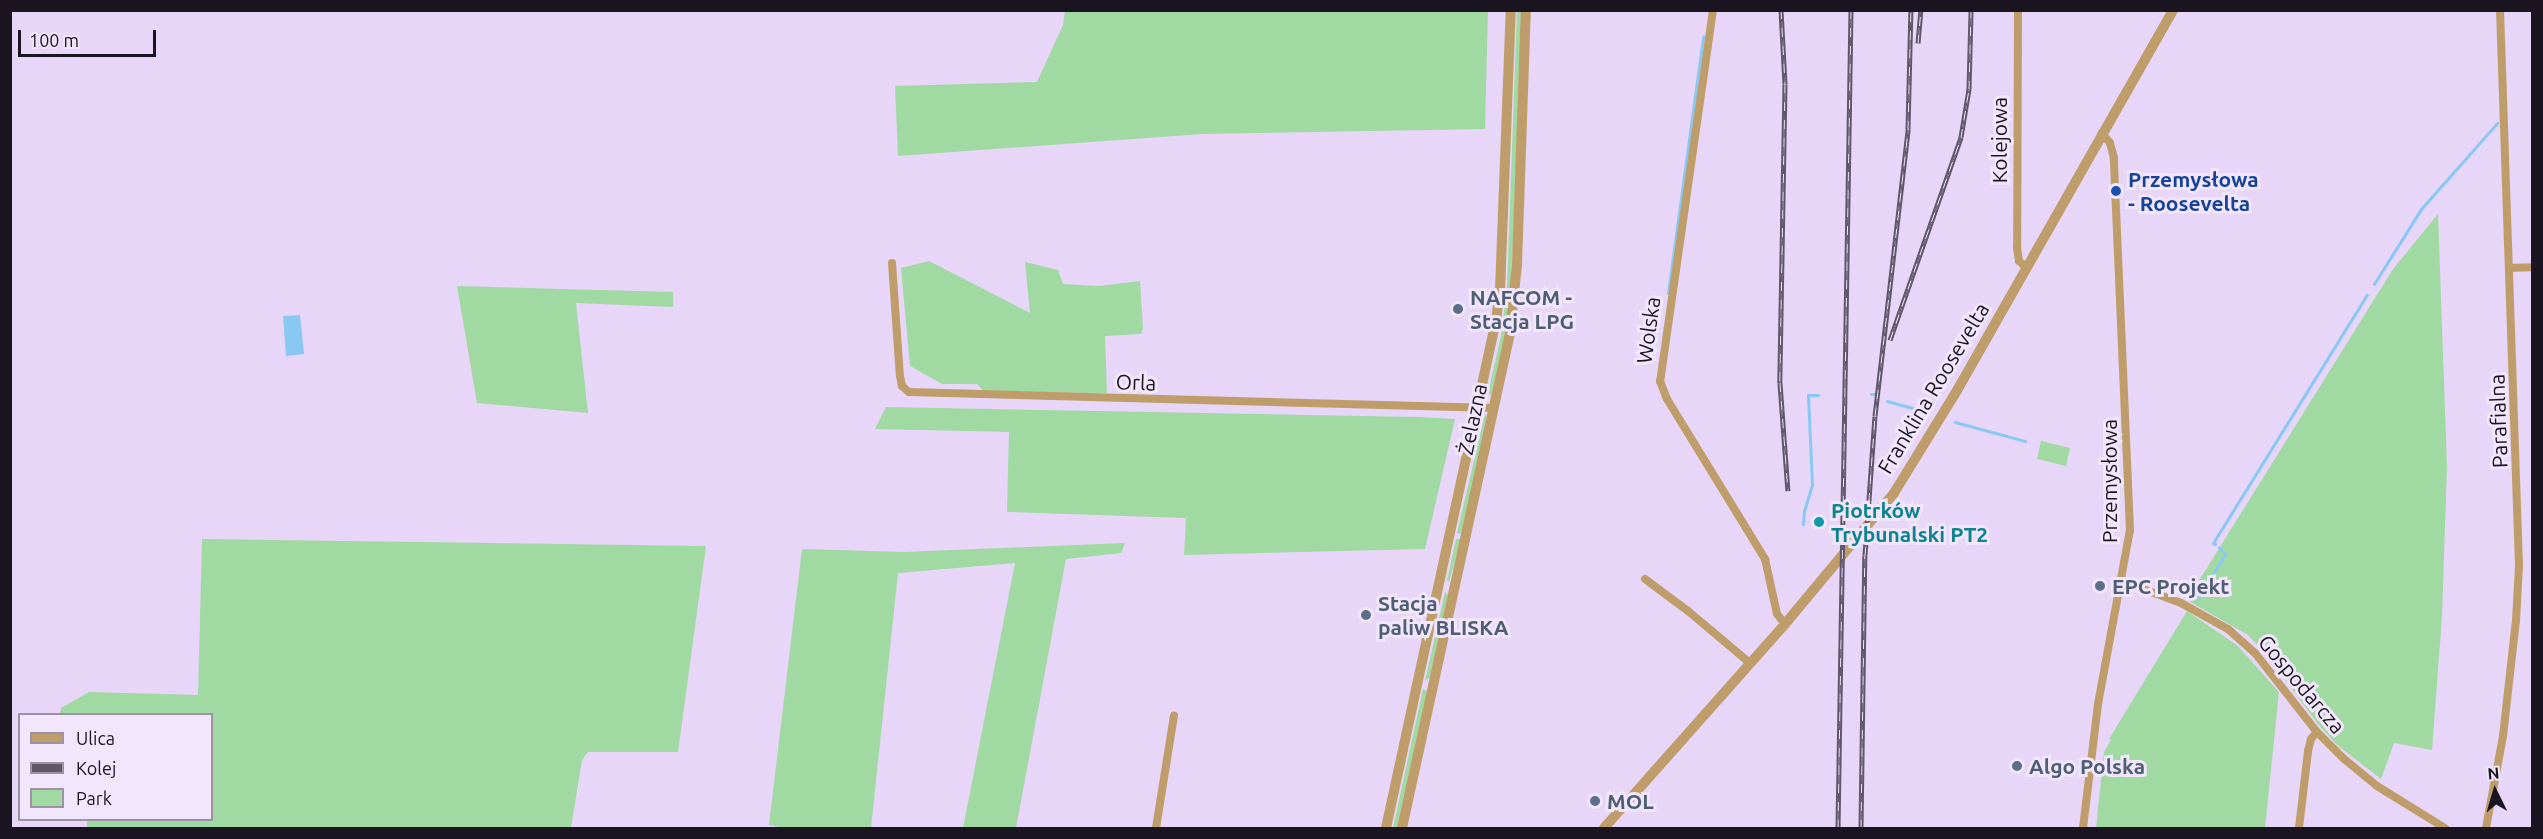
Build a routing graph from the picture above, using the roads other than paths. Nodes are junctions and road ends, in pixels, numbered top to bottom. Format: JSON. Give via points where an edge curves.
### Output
{"nodes":[{"id":1,"x":1511,"y":10,"type":"edge"},
{"id":2,"x":1526,"y":10,"type":"edge"},
{"id":3,"x":1713,"y":10,"type":"edge"},
{"id":4,"x":2018,"y":10,"type":"edge"},
{"id":5,"x":2500,"y":10,"type":"edge"},
{"id":6,"x":2172,"y":11,"type":"edge"},
{"id":7,"x":2102,"y":133,"type":"junction"},
{"id":8,"x":892,"y":263,"type":"dead end"},
{"id":9,"x":2026,"y":267,"type":"junction"},
{"id":10,"x":2532,"y":267,"type":"edge"},
{"id":11,"x":2509,"y":268,"type":"junction"},
{"id":12,"x":1478,"y":407,"type":"junction"},
{"id":13,"x":1494,"y":408,"type":"junction"},
{"id":14,"x":1645,"y":579,"type":"dead end"},
{"id":15,"x":2122,"y":581,"type":"junction"},
{"id":16,"x":1785,"y":624,"type":"junction"},
{"id":17,"x":1750,"y":663,"type":"junction"},
{"id":18,"x":1174,"y":715,"type":"dead end"},
{"id":19,"x":2317,"y":732,"type":"junction"},
{"id":20,"x":1156,"y":828,"type":"edge"},
{"id":21,"x":1386,"y":828,"type":"edge"},
{"id":22,"x":1402,"y":828,"type":"edge"},
{"id":23,"x":1604,"y":828,"type":"edge"},
{"id":24,"x":2084,"y":828,"type":"edge"},
{"id":25,"x":2299,"y":828,"type":"edge"},
{"id":26,"x":2445,"y":828,"type":"edge"},
{"id":27,"x":2486,"y":828,"type":"edge"}],
"edges":[{"from":1,"to":12,"type":"street","name":"Żelazna","via":[[1500,290]]},
{"from":2,"to":13,"type":"street","name":"Żelazna","via":[[1515,300]]},
{"from":3,"to":16,"type":"street","name":"Wolska","via":[[1660,383],[1765,559],[1777,614]]},
{"from":4,"to":9,"type":"street","name":"Kolejowa","via":[[2017,256]]},
{"from":5,"to":11,"type":"street","name":"Parafialna"},
{"from":6,"to":7,"type":"street","name":"Franklina Roosevelta"},
{"from":7,"to":9,"type":"street","name":"Franklina Roosevelta"},
{"from":7,"to":15,"type":"street","name":"Przemysłowa","via":[[2114,158],[2128,448],[2130,530]]},
{"from":8,"to":12,"type":"street","name":"Orla","via":[[900,376],[902,386],[909,392]]},
{"from":9,"to":16,"type":"street","name":"Franklina Roosevelta","via":[[1894,493]]},
{"from":10,"to":11,"type":"street"},
{"from":11,"to":27,"type":"street","name":"Parafialna","via":[[2519,565],[2502,736]]},
{"from":12,"to":13,"type":"street","name":"Orla"},
{"from":12,"to":21,"type":"street","name":"Żelazna"},
{"from":13,"to":22,"type":"street","name":"Żelazna"},
{"from":14,"to":17,"type":"street"},
{"from":15,"to":19,"type":"street","name":"Gospodarcza","via":[[2181,603],[2228,629],[2255,653]]},
{"from":15,"to":24,"type":"street","name":"Przemysłowa","via":[[2098,704]]},
{"from":16,"to":17,"type":"street","name":"Franklina Roosevelta"},
{"from":17,"to":23,"type":"street","name":"Franklina Roosevelta"},
{"from":18,"to":20,"type":"street"},
{"from":19,"to":25,"type":"street","via":[[2308,751]]},
{"from":19,"to":26,"type":"street","name":"Gospodarcza","via":[[2377,786]]}]}
